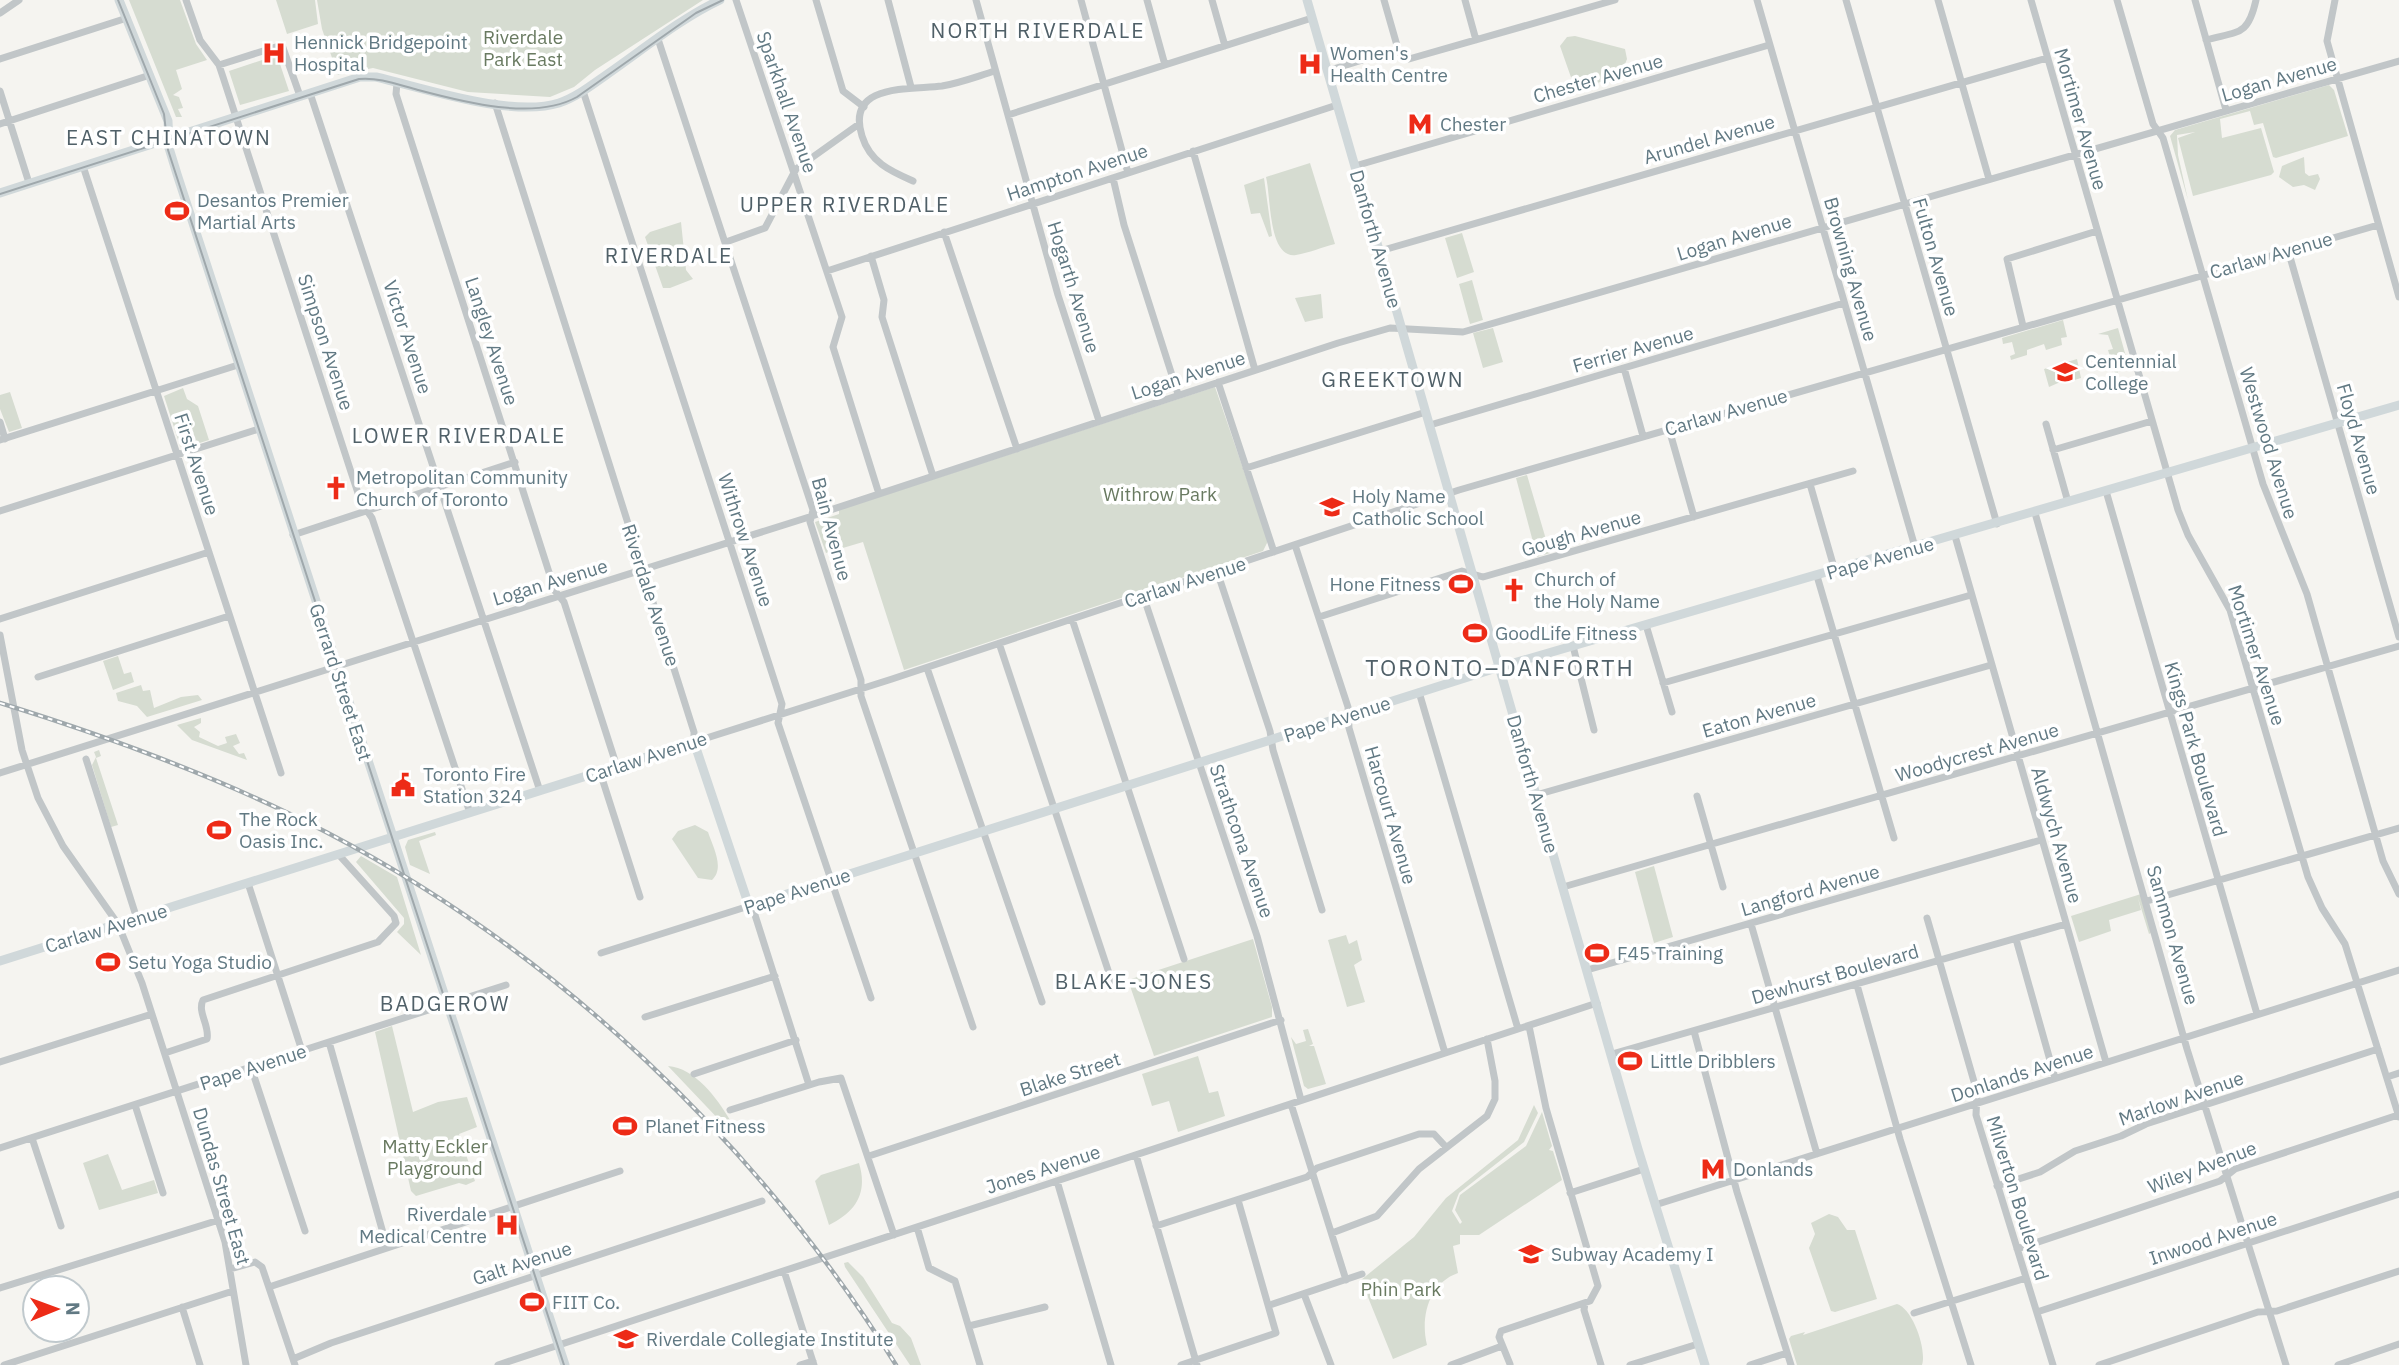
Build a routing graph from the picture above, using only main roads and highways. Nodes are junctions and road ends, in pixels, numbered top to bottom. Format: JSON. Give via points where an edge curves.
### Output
{"nodes":[{"id":1,"x":119,"y":0,"type":"edge"},
{"id":2,"x":720,"y":0,"type":"edge"},
{"id":3,"x":1307,"y":0,"type":"edge"},
{"id":4,"x":169,"y":138,"type":"junction"},
{"id":5,"x":0,"y":193,"type":"edge"},
{"id":6,"x":2399,"y":405,"type":"edge"},
{"id":7,"x":1499,"y":667,"type":"junction"},
{"id":8,"x":694,"y":742,"type":"joint"},
{"id":9,"x":393,"y":839,"type":"junction"},
{"id":10,"x":749,"y":906,"type":"joint"},
{"id":11,"x":0,"y":961,"type":"edge"},
{"id":12,"x":565,"y":1365,"type":"edge"},
{"id":13,"x":1705,"y":1365,"type":"edge"}],
"edges":[{"from":1,"to":4,"type":"main road","name":"Gerrard Street East","via":[[168,121]]},
{"from":2,"to":4,"type":"main road","via":[[583,91],[551,105],[459,99],[364,77]]},
{"from":3,"to":7,"type":"main road","name":"Danforth Avenue"},
{"from":4,"to":5,"type":"main road"},
{"from":4,"to":9,"type":"main road","name":"Gerrard Street East","via":[[169,150]]},
{"from":6,"to":7,"type":"main road","name":"Pape Avenue"},
{"from":7,"to":10,"type":"main road","name":"Pape Avenue"},
{"from":7,"to":13,"type":"main road","name":"Danforth Avenue"},
{"from":8,"to":9,"type":"main road","name":"Carlaw Avenue"},
{"from":8,"to":10,"type":"main road","name":"Riverdale Avenue"},
{"from":9,"to":11,"type":"main road","name":"Carlaw Avenue"},
{"from":9,"to":12,"type":"main road","name":"Gerrard Street East"}]}
